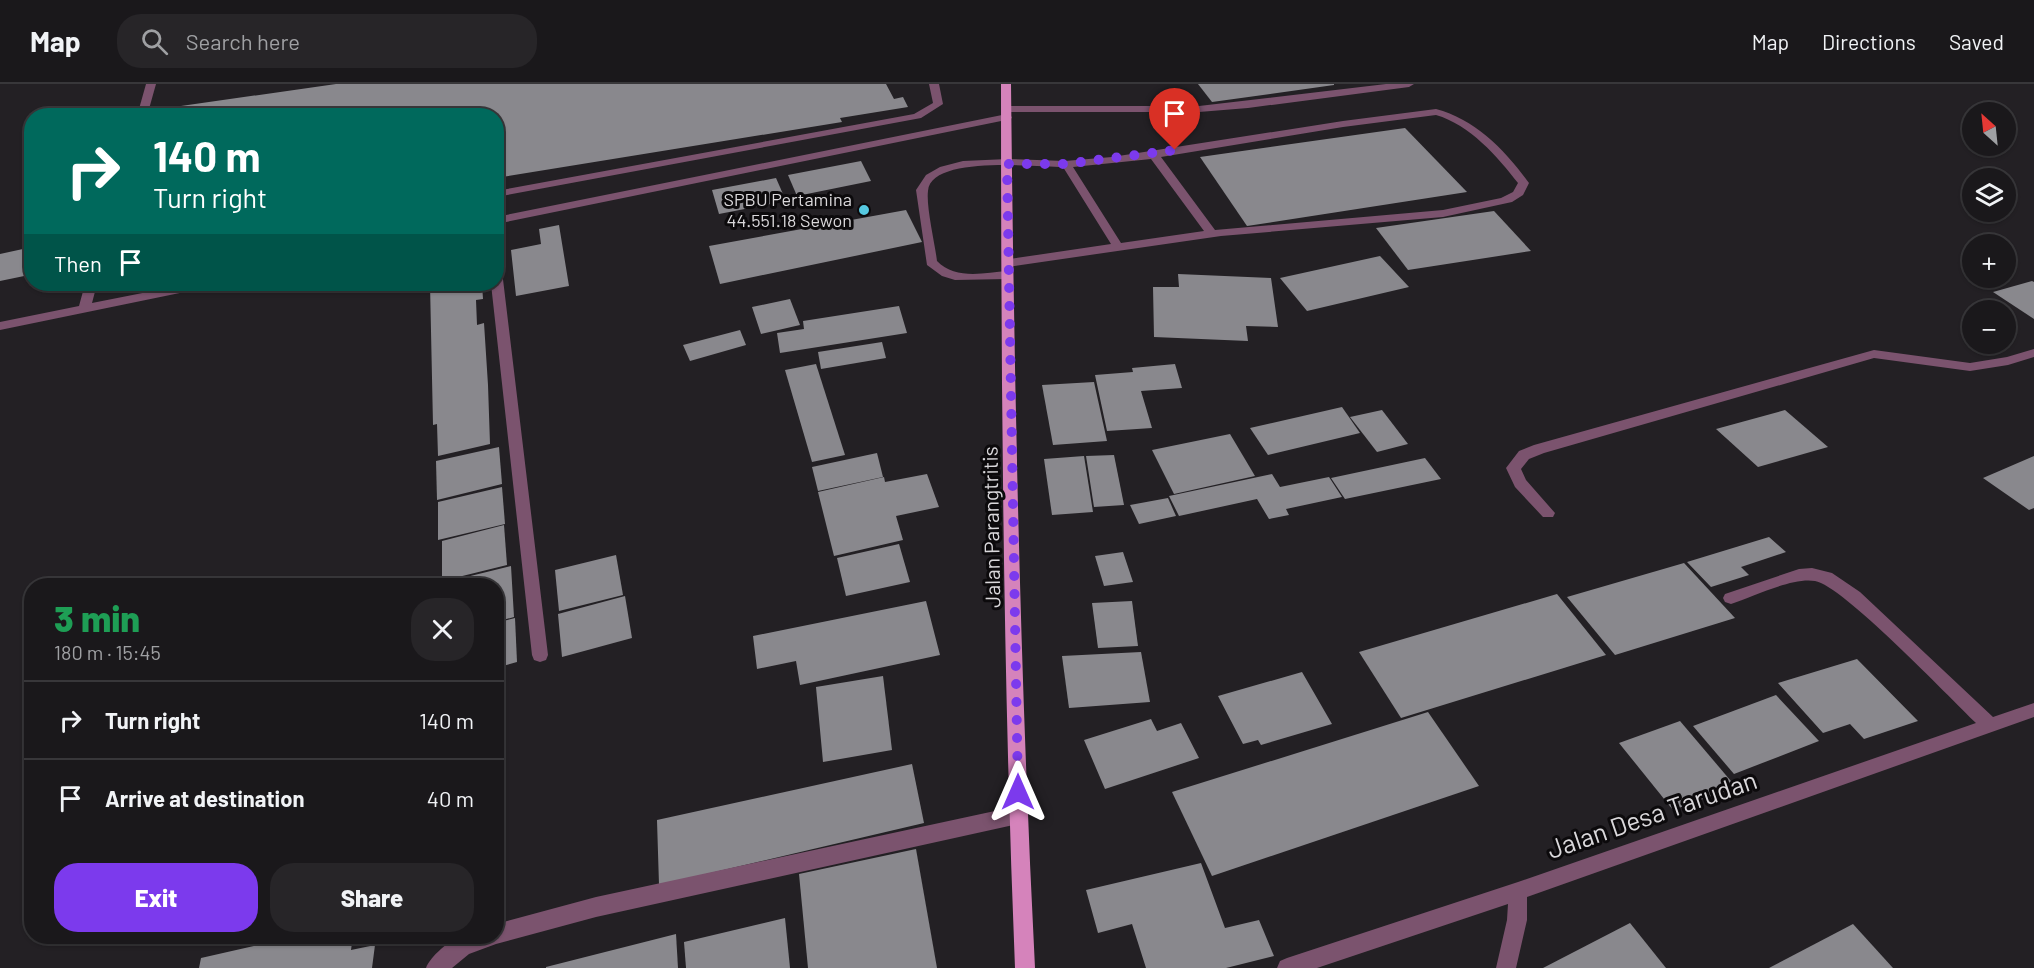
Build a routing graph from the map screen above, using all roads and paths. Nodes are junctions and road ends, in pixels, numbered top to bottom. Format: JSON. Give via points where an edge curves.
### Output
{"nodes":[{"id":1,"x":151,"y":84,"type":"edge"},
{"id":2,"x":934,"y":84,"type":"edge"},
{"id":3,"x":1006,"y":84,"type":"edge"},
{"id":4,"x":1409,"y":84,"type":"edge"},
{"id":5,"x":144,"y":108,"type":"edge"},
{"id":6,"x":1007,"y":113,"type":"junction"},
{"id":7,"x":1153,"y":154,"type":"junction"},
{"id":8,"x":1007,"y":164,"type":"junction"},
{"id":9,"x":1066,"y":164,"type":"junction"},
{"id":10,"x":504,"y":193,"type":"edge"},
{"id":11,"x":504,"y":219,"type":"edge"},
{"id":12,"x":1212,"y":234,"type":"junction"},
{"id":13,"x":1119,"y":248,"type":"junction"},
{"id":14,"x":1007,"y":269,"type":"junction"},
{"id":15,"x":89,"y":291,"type":"edge"},
{"id":16,"x":170,"y":291,"type":"edge"},
{"id":17,"x":498,"y":291,"type":"edge"},
{"id":18,"x":84,"y":309,"type":"junction"},
{"id":19,"x":0,"y":326,"type":"edge"},
{"id":20,"x":2034,"y":353,"type":"edge"},
{"id":21,"x":1548,"y":513,"type":"dead end"},
{"id":22,"x":1731,"y":598,"type":"dead end"},
{"id":23,"x":540,"y":655,"type":"dead end"},
{"id":24,"x":2034,"y":710,"type":"edge"},
{"id":25,"x":1991,"y":726,"type":"junction"},
{"id":26,"x":1018,"y":815,"type":"junction"},
{"id":27,"x":1518,"y":891,"type":"junction"},
{"id":28,"x":504,"y":932,"type":"edge"},
{"id":29,"x":469,"y":944,"type":"edge"},
{"id":30,"x":436,"y":968,"type":"edge"},
{"id":31,"x":1024,"y":968,"type":"edge"},
{"id":32,"x":1287,"y":968,"type":"edge"},
{"id":33,"x":1506,"y":968,"type":"edge"}],
"edges":[{"from":1,"to":5,"type":"street"},
{"from":2,"to":10,"type":"street","via":[[938,104],[917,116]]},
{"from":3,"to":6,"type":"main road","name":"Jalan Parangtritis"},
{"from":4,"to":6,"type":"street","via":[[1198,109]]},
{"from":6,"to":8,"type":"main road","name":"Jalan Parangtritis"},
{"from":6,"to":11,"type":"street"},
{"from":7,"to":9,"type":"street"},
{"from":7,"to":12,"type":"street"},
{"from":7,"to":12,"type":"street","via":[[1436,112],[1465,124],[1524,183],[1508,200],[1475,208]]},
{"from":8,"to":9,"type":"street"},
{"from":8,"to":14,"type":"main road","name":"Jalan Parangtritis"},
{"from":8,"to":14,"type":"street","via":[[951,165],[931,174],[922,190],[931,262],[936,269],[951,276]]},
{"from":9,"to":13,"type":"street"},
{"from":12,"to":13,"type":"street"},
{"from":13,"to":14,"type":"street"},
{"from":14,"to":26,"type":"main road","name":"Jalan Parangtritis"},
{"from":15,"to":18,"type":"street"},
{"from":16,"to":18,"type":"street"},
{"from":17,"to":23,"type":"street"},
{"from":18,"to":19,"type":"street"},
{"from":20,"to":21,"type":"street","via":[[1970,367],[1874,354],[1539,449],[1524,455],[1513,468],[1520,483]]},
{"from":22,"to":25,"type":"street","via":[[1799,575],[1826,577],[1854,596]]},
{"from":24,"to":25,"type":"street","name":"Jalan Desa Tarudan"},
{"from":25,"to":27,"type":"street","name":"Jalan Desa Tarudan"},
{"from":26,"to":28,"type":"street","via":[[596,907]]},
{"from":26,"to":31,"type":"main road","name":"Jalan Parangtritis"},
{"from":27,"to":32,"type":"street","name":"Jalan Desa Tarudan"},
{"from":27,"to":33,"type":"street","via":[[1517,920]]},
{"from":29,"to":30,"type":"street"}]}
